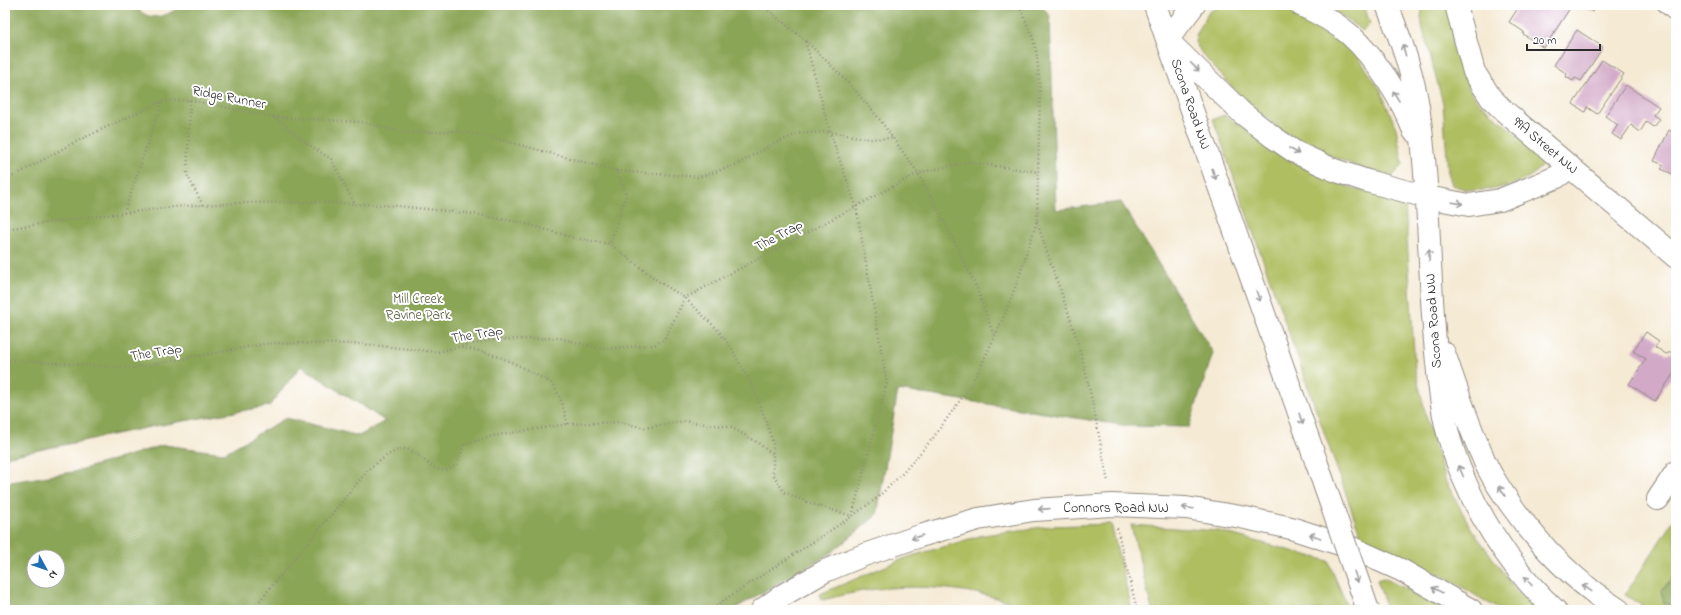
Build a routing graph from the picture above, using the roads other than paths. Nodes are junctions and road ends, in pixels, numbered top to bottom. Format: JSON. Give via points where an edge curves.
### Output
{"nodes":[{"id":1,"x":1155,"y":5,"type":"edge"},
{"id":2,"x":1194,"y":5,"type":"edge"},
{"id":3,"x":1301,"y":5,"type":"edge"},
{"id":4,"x":1387,"y":5,"type":"edge"},
{"id":5,"x":1456,"y":5,"type":"edge"},
{"id":6,"x":1665,"y":5,"type":"edge"},
{"id":7,"x":1676,"y":15,"type":"edge"},
{"id":8,"x":1167,"y":40,"type":"junction"},
{"id":9,"x":1424,"y":157,"type":"junction"},
{"id":10,"x":1570,"y":167,"type":"junction"},
{"id":11,"x":1427,"y":197,"type":"junction"},
{"id":12,"x":1676,"y":257,"type":"edge"},
{"id":13,"x":1433,"y":322,"type":"junction"},
{"id":14,"x":762,"y":610,"type":"edge"},
{"id":15,"x":1368,"y":610,"type":"edge"},
{"id":16,"x":1471,"y":610,"type":"edge"},
{"id":17,"x":1555,"y":610,"type":"edge"},
{"id":18,"x":1619,"y":610,"type":"edge"}],
"edges":[{"from":1,"to":8,"type":"main road","name":"Scona Road NW"},
{"from":2,"to":8,"type":"main road"},
{"from":9,"to":3,"type":"main road","one_way":true,"via":[[1402,104],[1385,77],[1349,35]]},
{"from":9,"to":4,"type":"main road","name":"Scona Road NW","one_way":true,"via":[[1419,112],[1411,75]]},
{"from":5,"to":10,"type":"main road","name":"99A Street NW","via":[[1474,72],[1491,98]]},
{"from":6,"to":7,"type":"lane"},
{"from":8,"to":11,"type":"main road","one_way":true,"via":[[1242,114],[1295,152],[1334,170]]},
{"from":8,"to":15,"type":"main road","name":"Scona Road NW","one_way":true,"bridge":true},
{"from":9,"to":11,"type":"main road","name":"Scona Road NW"},
{"from":11,"to":10,"type":"main road","one_way":true,"via":[[1469,205],[1486,203],[1557,177]]},
{"from":10,"to":12,"type":"main road","name":"99A Street NW"},
{"from":13,"to":11,"type":"main road","name":"Scona Road NW","one_way":true},
{"from":17,"to":13,"type":"main road","name":"Scona Road NW","one_way":true,"via":[[1507,553],[1479,508],[1462,473],[1444,415]]},
{"from":18,"to":13,"type":"main road","one_way":true,"via":[[1580,583],[1543,547],[1502,492],[1482,456]]},
{"from":16,"to":14,"type":"main road","name":"Connors Road NW","one_way":true,"via":[[1401,570],[1352,548],[1291,528],[1186,508],[1112,505],[1034,510],[978,519],[927,534],[825,571]]}]}
